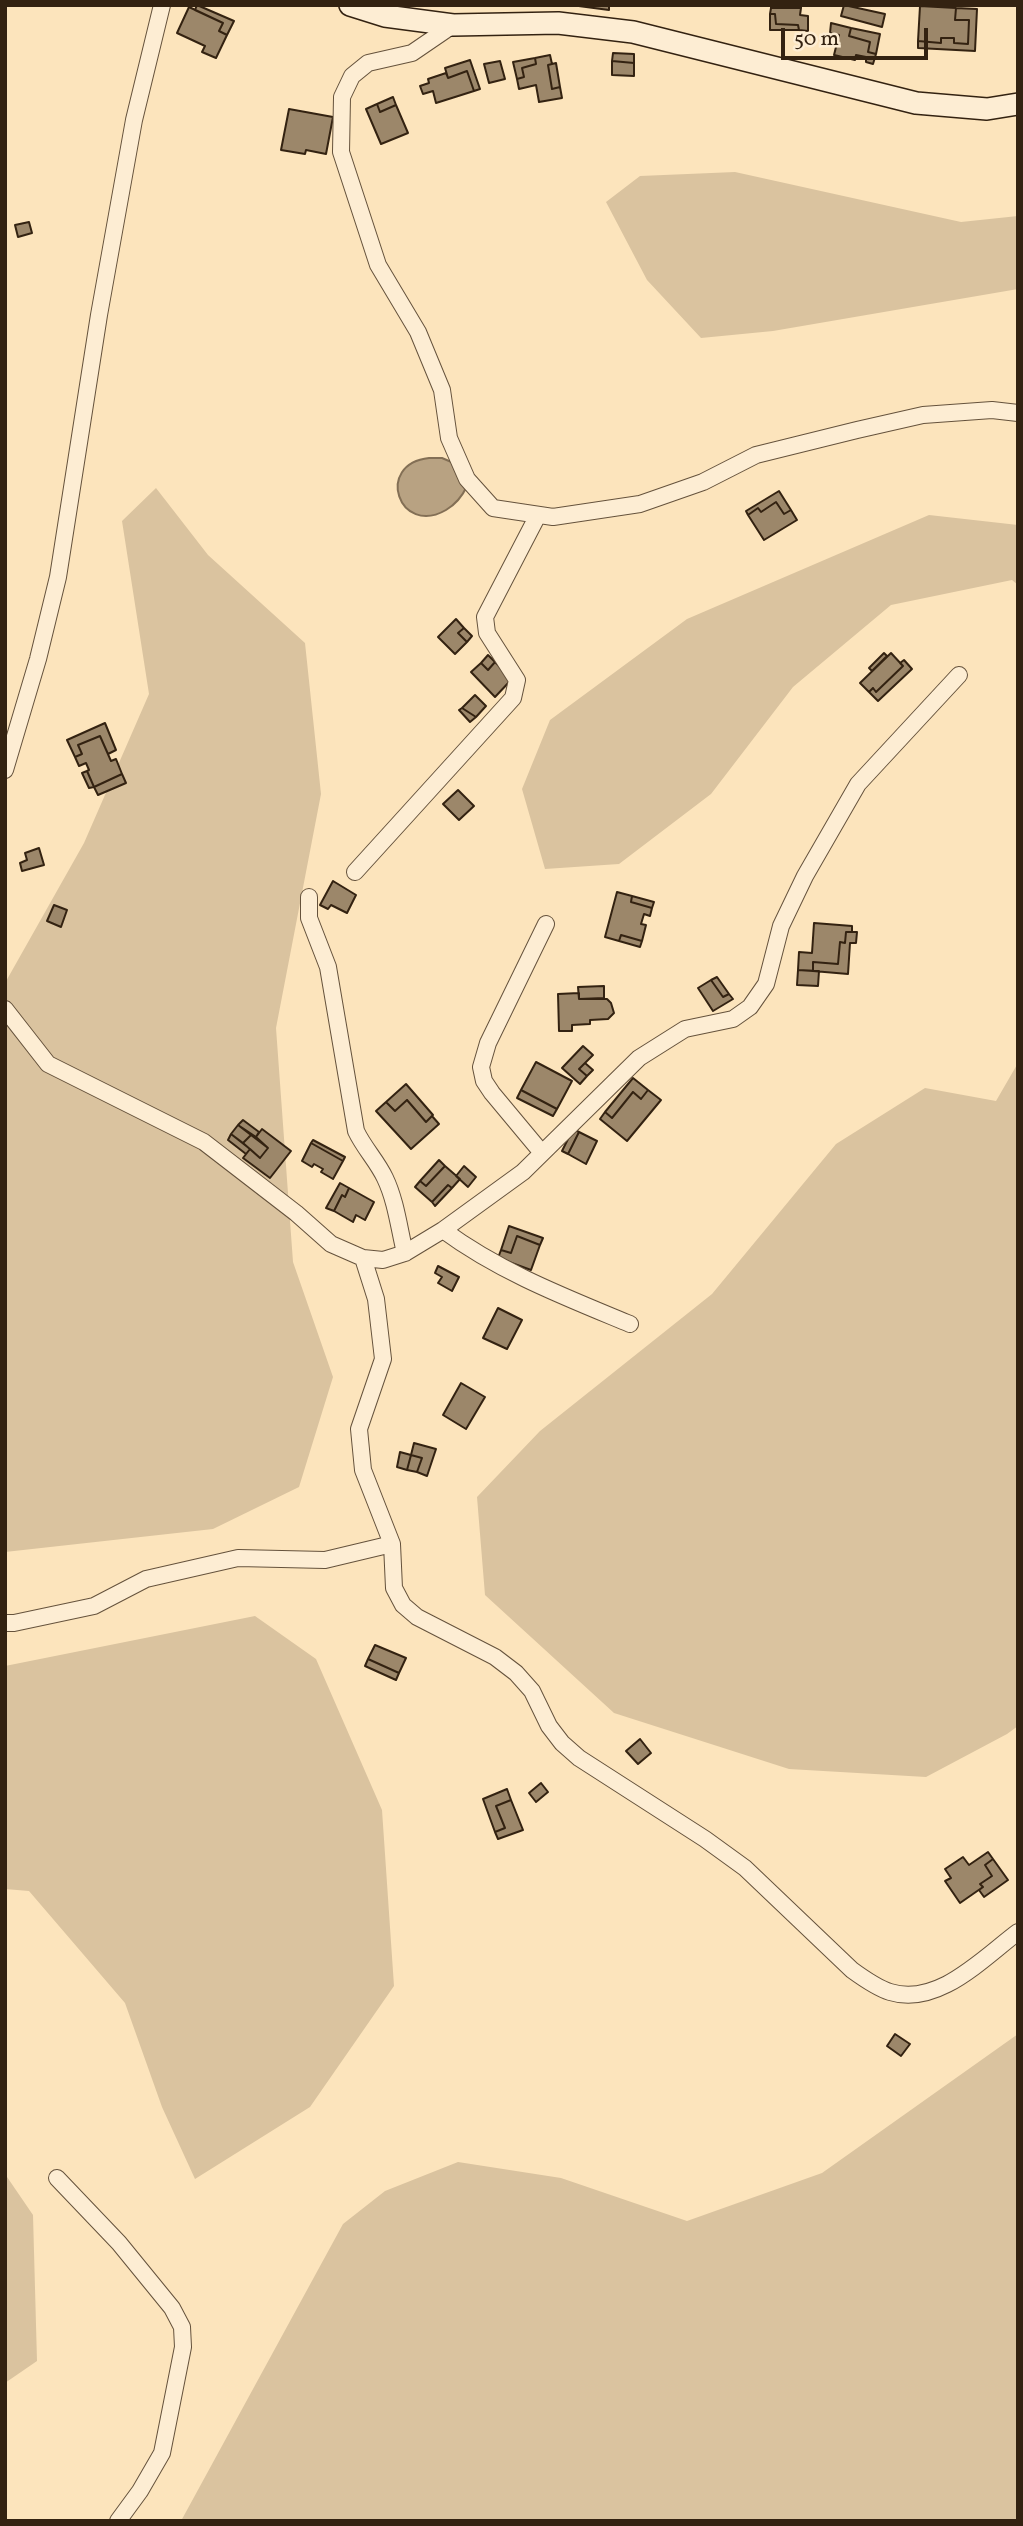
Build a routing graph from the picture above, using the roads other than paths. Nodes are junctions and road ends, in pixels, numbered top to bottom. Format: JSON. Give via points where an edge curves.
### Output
{"nodes":[{"id":1,"x":162,"y":5,"type":"edge"},
{"id":2,"x":350,"y":5,"type":"edge"},
{"id":3,"x":453,"y":25,"type":"junction"},
{"id":4,"x":1018,"y":104,"type":"edge"},
{"id":5,"x":1018,"y":413,"type":"edge"},
{"id":6,"x":538,"y":515,"type":"junction"},
{"id":7,"x":959,"y":675,"type":"dead end"},
{"id":8,"x":5,"y":770,"type":"edge"},
{"id":9,"x":355,"y":872,"type":"dead end"},
{"id":10,"x":310,"y":897,"type":"dead end"},
{"id":11,"x":546,"y":924,"type":"dead end"},
{"id":12,"x":5,"y":1009,"type":"edge"},
{"id":13,"x":542,"y":1153,"type":"junction"},
{"id":14,"x":443,"y":1230,"type":"junction"},
{"id":15,"x":405,"y":1253,"type":"junction"},
{"id":16,"x":363,"y":1258,"type":"junction"},
{"id":17,"x":631,"y":1324,"type":"dead end"},
{"id":18,"x":392,"y":1544,"type":"junction"},
{"id":19,"x":5,"y":1623,"type":"edge"},
{"id":20,"x":1018,"y":1932,"type":"edge"},
{"id":21,"x":57,"y":2178,"type":"dead end"},
{"id":22,"x":118,"y":2521,"type":"edge"}],
"edges":[{"from":1,"to":8,"type":"street","via":[[134,120],[58,577]]},
{"from":2,"to":3,"type":"street","via":[[385,16]]},
{"from":3,"to":4,"type":"street","via":[[558,23],[633,32],[916,103],[987,108]]},
{"from":3,"to":6,"type":"street","via":[[412,53],[368,63],[352,76],[342,97],[341,152],[378,265],[418,332],[442,390],[449,438],[467,479],[493,508]]},
{"from":5,"to":6,"type":"street","via":[[992,410],[910,418],[755,455],[703,482],[640,504],[553,517]]},
{"from":6,"to":9,"type":"street","via":[[485,617],[487,633],[517,680],[513,698]]},
{"from":7,"to":13,"type":"street","via":[[859,784],[805,876],[781,926],[766,984],[750,1007],[733,1019],[685,1029],[639,1058]]},
{"from":10,"to":15,"type":"street","via":[[309,918],[328,967],[356,1131],[385,1178]]},
{"from":11,"to":13,"type":"street","via":[[488,1043],[481,1067],[492,1093]]},
{"from":12,"to":16,"type":"street","via":[[48,1063],[204,1142],[331,1244]]},
{"from":13,"to":14,"type":"street"},
{"from":14,"to":15,"type":"street"},
{"from":14,"to":17,"type":"street","via":[[502,1268]]},
{"from":15,"to":16,"type":"street","via":[[383,1260]]},
{"from":16,"to":18,"type":"street","via":[[376,1299],[383,1359],[359,1429],[363,1470]]},
{"from":18,"to":19,"type":"street","via":[[325,1560],[239,1558],[146,1579],[94,1605]]},
{"from":18,"to":20,"type":"street","via":[[394,1588],[403,1605],[516,1672],[532,1691],[549,1726],[579,1758],[745,1868],[864,1978],[890,1992],[920,1994],[950,1983]]},
{"from":21,"to":22,"type":"street","via":[[120,2243],[182,2327],[183,2347],[162,2453]]}]}
